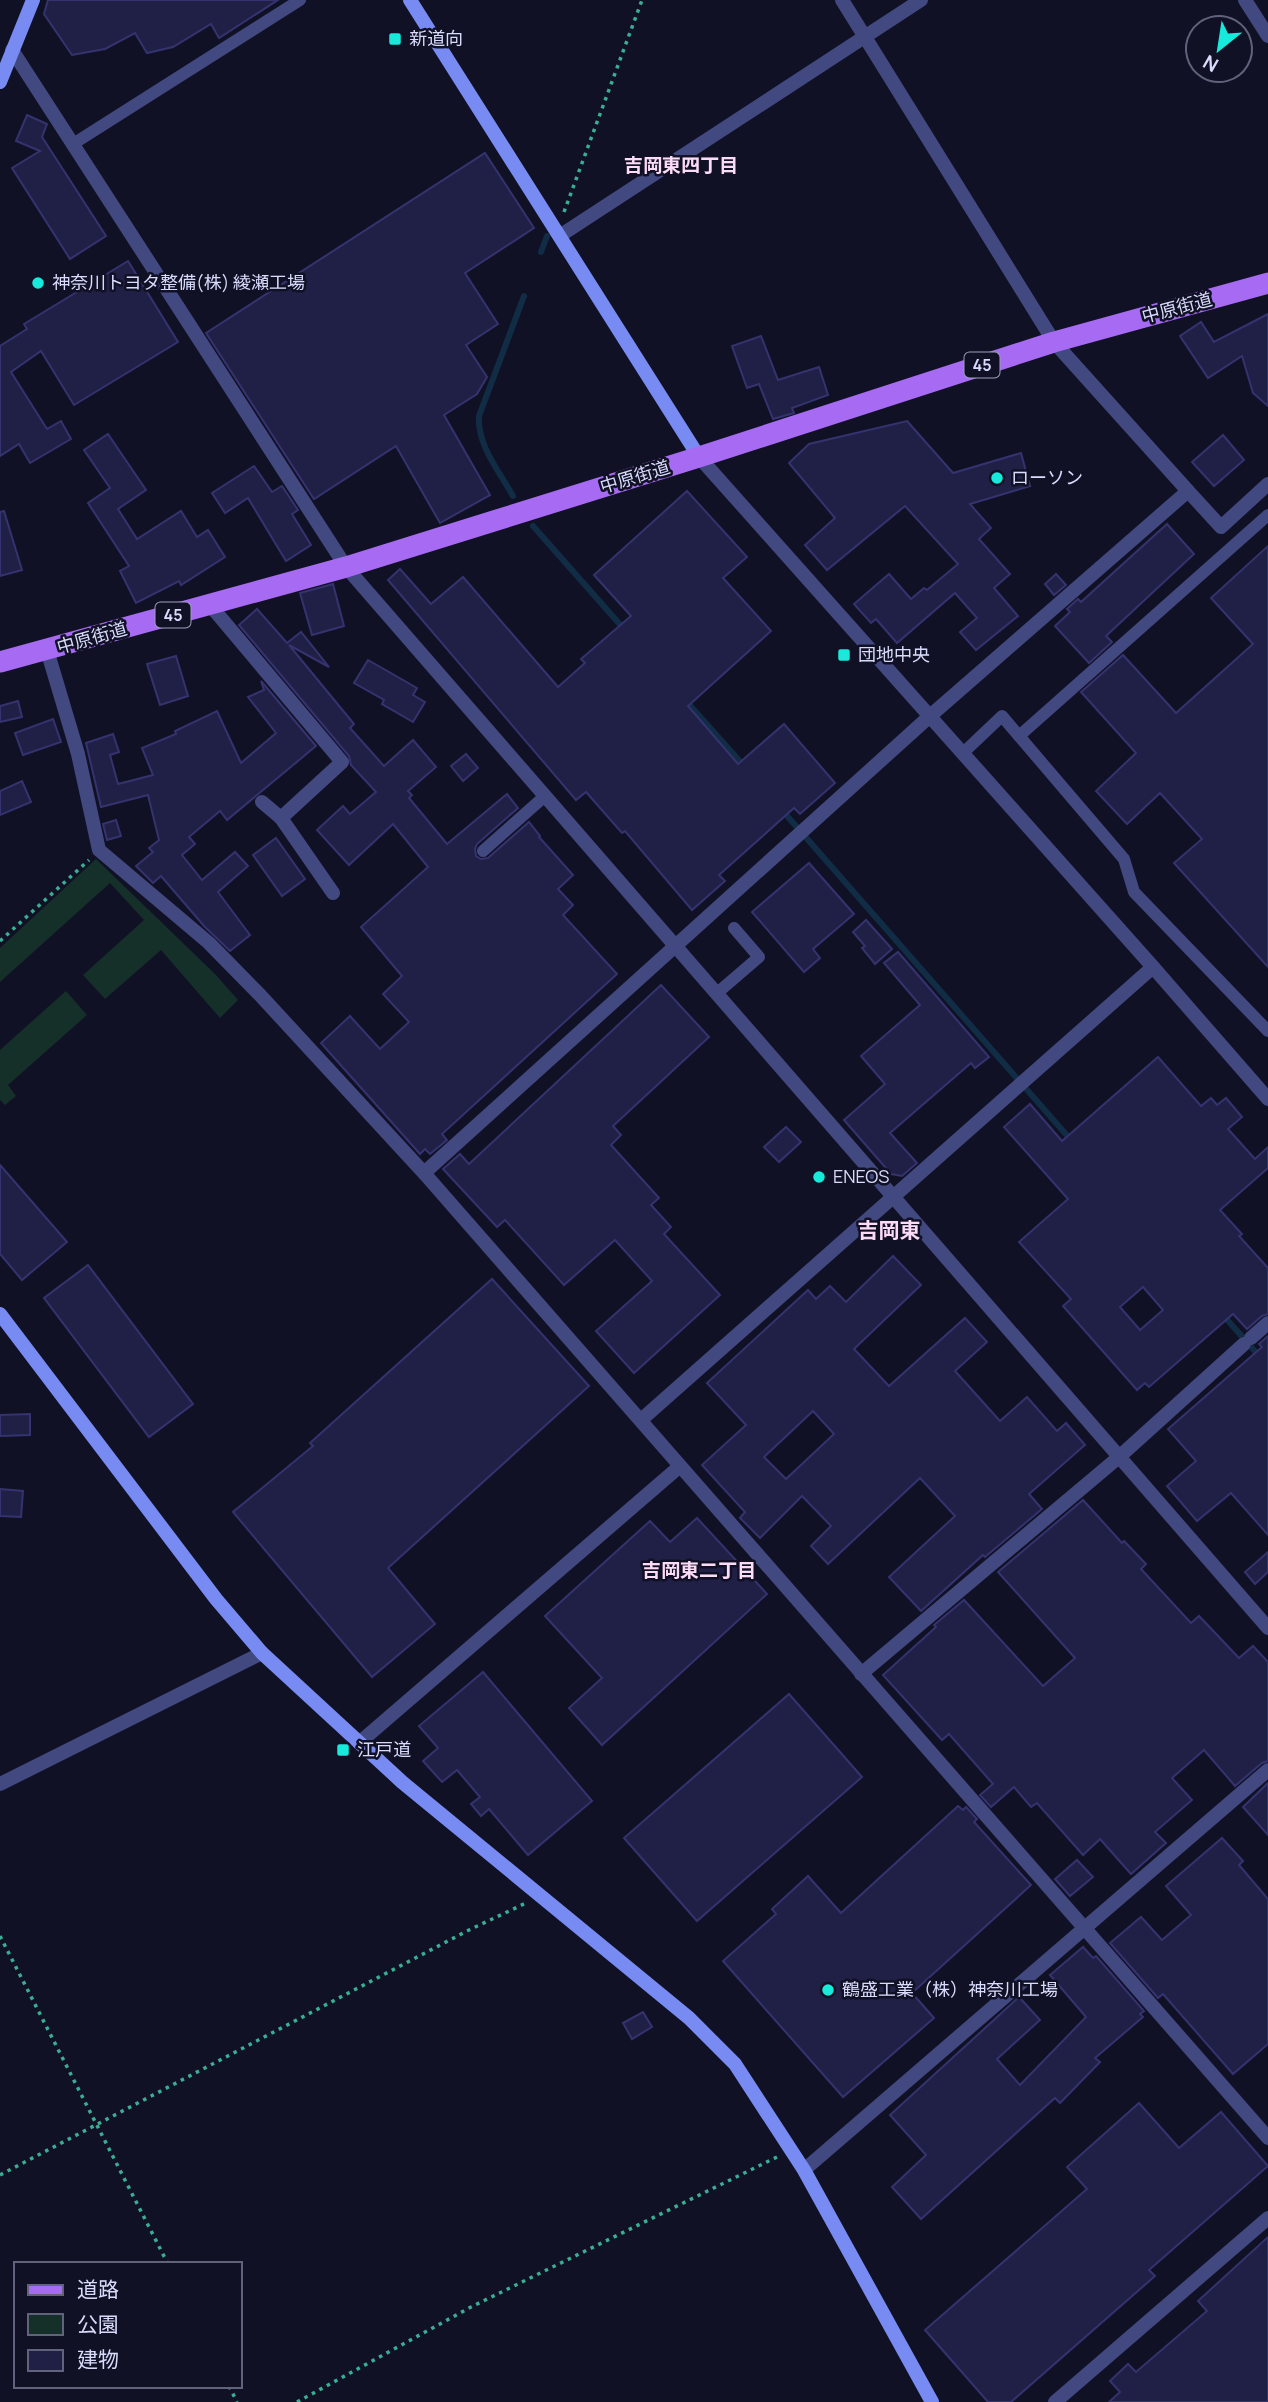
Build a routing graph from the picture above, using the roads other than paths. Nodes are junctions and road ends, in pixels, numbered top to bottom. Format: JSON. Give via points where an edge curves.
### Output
{"nodes":[{"id":1,"x":33,"y":0,"type":"edge"},
{"id":2,"x":300,"y":0,"type":"edge"},
{"id":3,"x":410,"y":0,"type":"edge"},
{"id":4,"x":842,"y":0,"type":"edge"},
{"id":5,"x":921,"y":0,"type":"edge"},
{"id":6,"x":1245,"y":0,"type":"edge"},
{"id":7,"x":866,"y":36,"type":"junction"},
{"id":8,"x":1268,"y":36,"type":"edge"},
{"id":9,"x":12,"y":50,"type":"junction"},
{"id":10,"x":0,"y":82,"type":"edge"},
{"id":11,"x":73,"y":144,"type":"junction"},
{"id":12,"x":559,"y":232,"type":"junction"},
{"id":13,"x":1268,"y":284,"type":"edge"},
{"id":14,"x":1054,"y":342,"type":"junction"},
{"id":15,"x":699,"y":457,"type":"junction"},
{"id":16,"x":1268,"y":484,"type":"edge"},
{"id":17,"x":1188,"y":491,"type":"junction"},
{"id":18,"x":1268,"y":515,"type":"edge"},
{"id":19,"x":346,"y":567,"type":"junction"},
{"id":20,"x":210,"y":605,"type":"junction"},
{"id":21,"x":47,"y":650,"type":"junction"},
{"id":22,"x":0,"y":662,"type":"edge"},
{"id":23,"x":930,"y":716,"type":"junction"},
{"id":24,"x":1018,"y":736,"type":"junction"},
{"id":25,"x":963,"y":753,"type":"junction"},
{"id":26,"x":545,"y":796,"type":"junction"},
{"id":27,"x":262,"y":802,"type":"dead end"},
{"id":28,"x":281,"y":818,"type":"junction"},
{"id":29,"x":483,"y":851,"type":"dead end"},
{"id":30,"x":333,"y":893,"type":"dead end"},
{"id":31,"x":734,"y":928,"type":"dead end"},
{"id":32,"x":674,"y":945,"type":"junction"},
{"id":33,"x":1153,"y":967,"type":"junction"},
{"id":34,"x":716,"y":994,"type":"junction"},
{"id":35,"x":1268,"y":1031,"type":"edge"},
{"id":36,"x":1268,"y":1100,"type":"edge"},
{"id":37,"x":424,"y":1173,"type":"junction"},
{"id":38,"x":893,"y":1198,"type":"junction"},
{"id":39,"x":0,"y":1314,"type":"edge"},
{"id":40,"x":1268,"y":1323,"type":"edge"},
{"id":41,"x":641,"y":1420,"type":"junction"},
{"id":42,"x":1119,"y":1457,"type":"junction"},
{"id":43,"x":680,"y":1467,"type":"junction"},
{"id":44,"x":1268,"y":1628,"type":"edge"},
{"id":45,"x":262,"y":1653,"type":"junction"},
{"id":46,"x":861,"y":1674,"type":"junction"},
{"id":47,"x":359,"y":1743,"type":"junction"},
{"id":48,"x":1268,"y":1770,"type":"edge"},
{"id":49,"x":0,"y":1784,"type":"edge"},
{"id":50,"x":1083,"y":1928,"type":"junction"},
{"id":51,"x":1268,"y":2138,"type":"edge"},
{"id":52,"x":804,"y":2170,"type":"junction"},
{"id":53,"x":1268,"y":2218,"type":"edge"},
{"id":54,"x":932,"y":2402,"type":"edge"},
{"id":55,"x":1055,"y":2402,"type":"edge"}],
"edges":[{"from":1,"to":9,"type":"street"},
{"from":2,"to":11,"type":"lane"},
{"from":3,"to":12,"type":"street"},
{"from":4,"to":7,"type":"street"},
{"from":5,"to":7,"type":"street"},
{"from":6,"to":8,"type":"street"},
{"from":7,"to":12,"type":"street"},
{"from":7,"to":14,"type":"street"},
{"from":9,"to":10,"type":"street"},
{"from":9,"to":11,"type":"street"},
{"from":11,"to":19,"type":"street"},
{"from":12,"to":15,"type":"street"},
{"from":13,"to":14,"type":"main road","name":"中原街道","number":"45"},
{"from":14,"to":15,"type":"main road","name":"中原街道","number":"45"},
{"from":14,"to":17,"type":"street"},
{"from":15,"to":19,"type":"main road","name":"中原街道","number":"45"},
{"from":15,"to":23,"type":"street"},
{"from":16,"to":17,"type":"street","via":[[1222,527]]},
{"from":17,"to":23,"type":"street"},
{"from":18,"to":24,"type":"lane"},
{"from":19,"to":20,"type":"main road","name":"中原街道","number":"45"},
{"from":19,"to":26,"type":"street"},
{"from":20,"to":21,"type":"main road","name":"中原街道","number":"45"},
{"from":20,"to":28,"type":"street","via":[[342,762]]},
{"from":21,"to":22,"type":"main road","name":"中原街道","number":"45"},
{"from":21,"to":37,"type":"street","via":[[78,754],[99,850],[209,943]]},
{"from":23,"to":25,"type":"street"},
{"from":23,"to":32,"type":"street"},
{"from":24,"to":25,"type":"lane","via":[[1002,716]]},
{"from":24,"to":35,"type":"lane","via":[[1124,859],[1134,892]]},
{"from":25,"to":33,"type":"street"},
{"from":26,"to":29,"type":"lane"},
{"from":26,"to":32,"type":"street"},
{"from":27,"to":28,"type":"street"},
{"from":28,"to":30,"type":"street"},
{"from":31,"to":34,"type":"lane","via":[[759,957]]},
{"from":32,"to":34,"type":"street"},
{"from":32,"to":37,"type":"street"},
{"from":33,"to":36,"type":"street"},
{"from":33,"to":38,"type":"street"},
{"from":34,"to":38,"type":"street"},
{"from":37,"to":41,"type":"street"},
{"from":38,"to":41,"type":"street"},
{"from":38,"to":42,"type":"street"},
{"from":39,"to":45,"type":"street"},
{"from":40,"to":42,"type":"street"},
{"from":41,"to":43,"type":"street"},
{"from":42,"to":44,"type":"street"},
{"from":42,"to":46,"type":"street"},
{"from":43,"to":46,"type":"street"},
{"from":43,"to":47,"type":"street"},
{"from":45,"to":47,"type":"street"},
{"from":45,"to":49,"type":"street"},
{"from":46,"to":50,"type":"street"},
{"from":47,"to":52,"type":"street","via":[[690,2018],[741,2073]]},
{"from":48,"to":50,"type":"street"},
{"from":50,"to":51,"type":"street"},
{"from":50,"to":52,"type":"street"},
{"from":52,"to":54,"type":"street"},
{"from":53,"to":55,"type":"street"}]}
